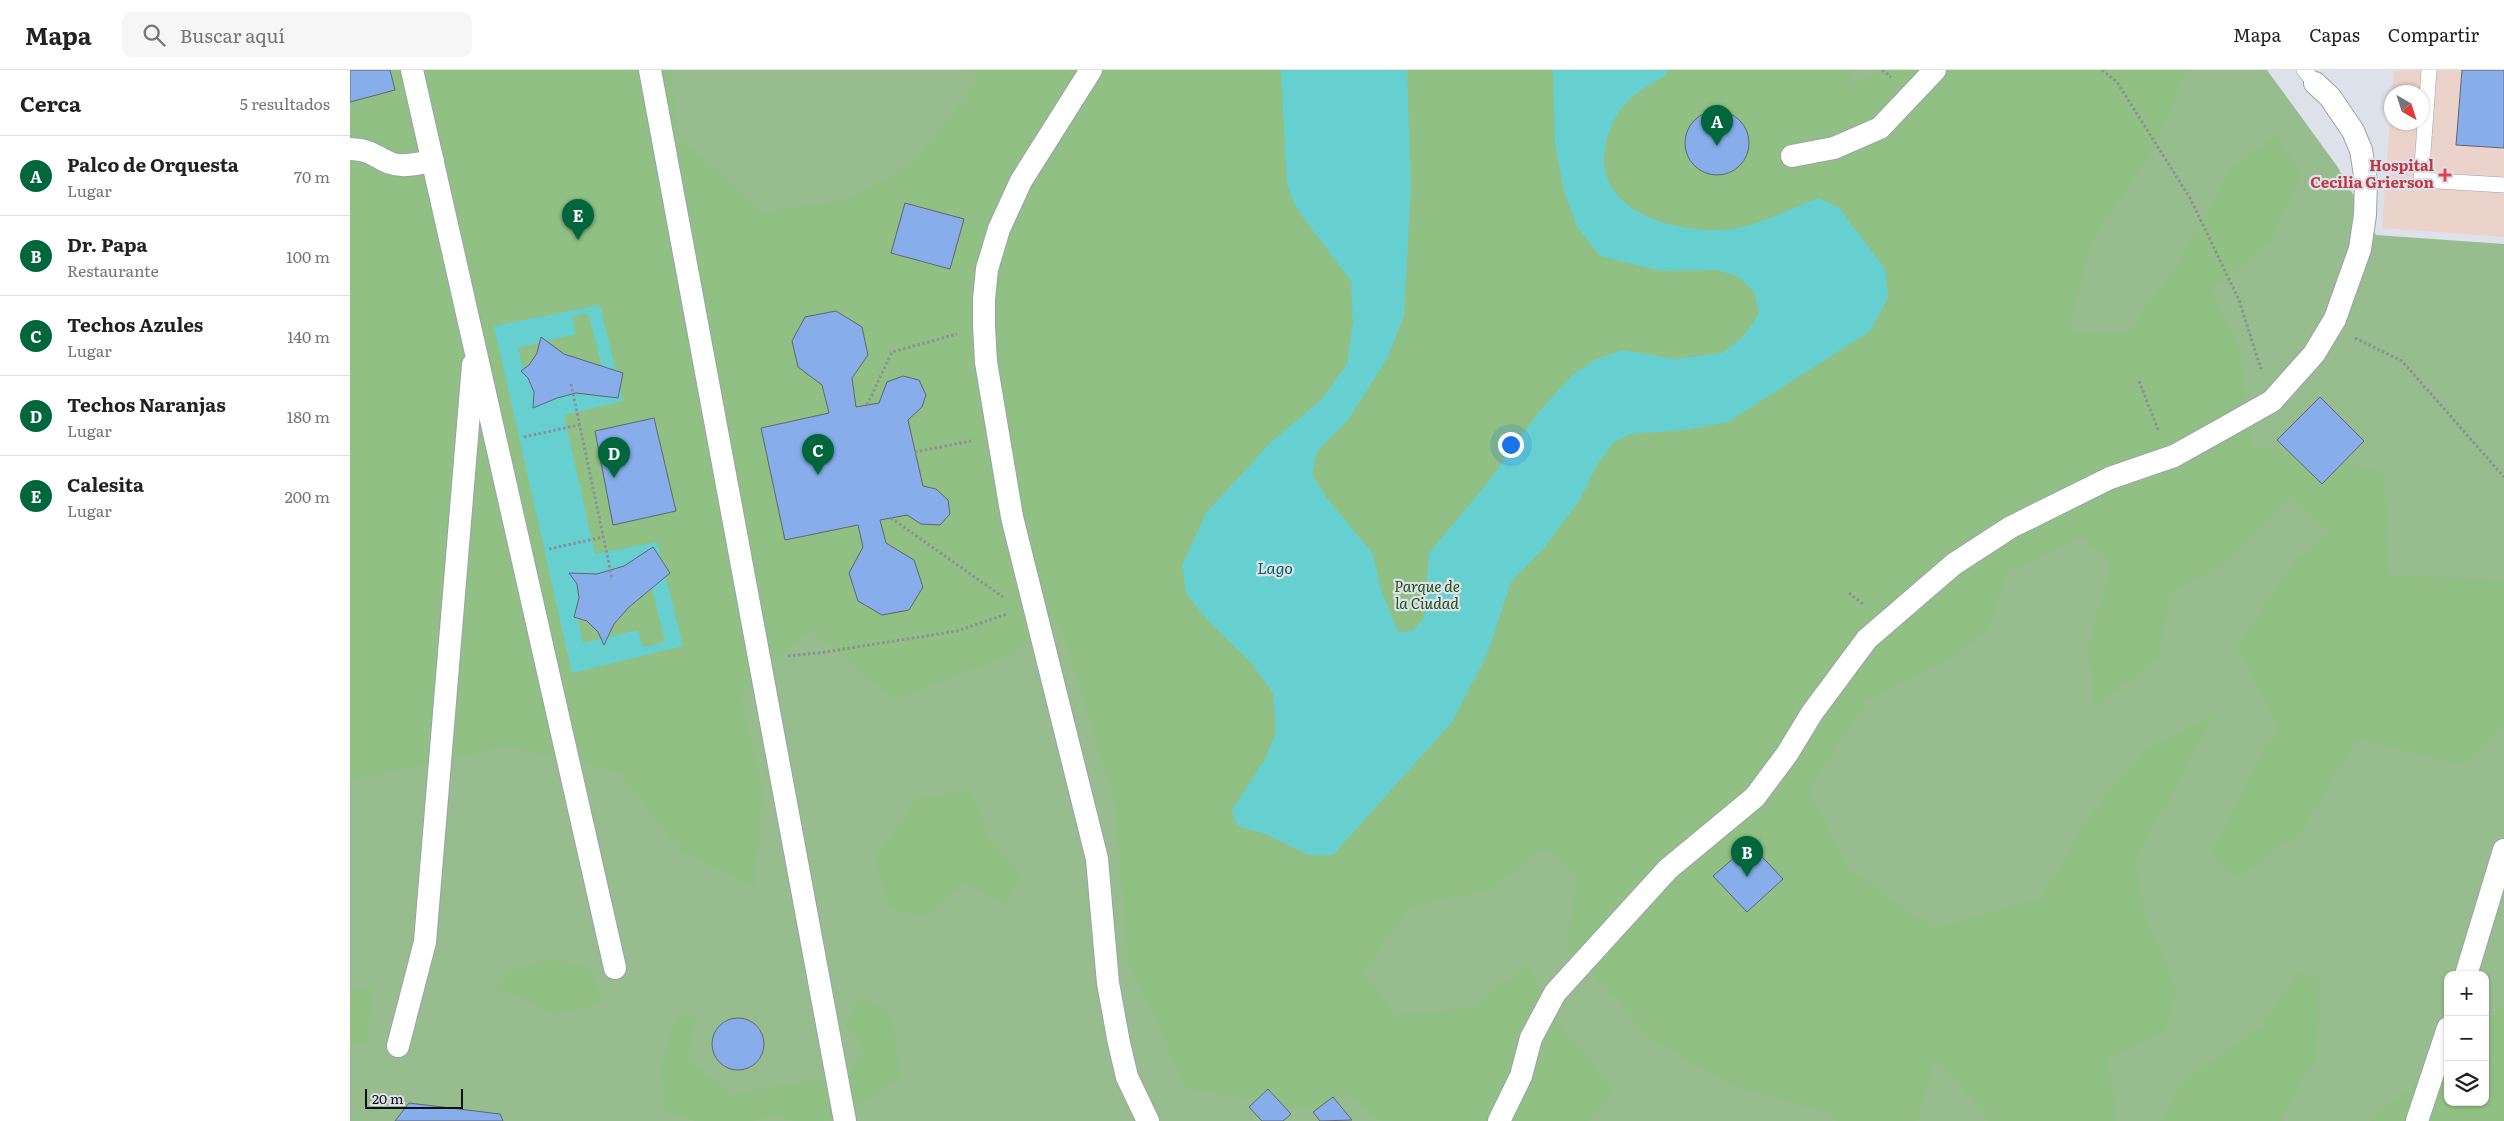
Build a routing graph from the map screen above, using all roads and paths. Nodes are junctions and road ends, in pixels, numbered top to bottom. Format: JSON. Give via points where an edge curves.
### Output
{"nodes":[{"id":1,"x":412,"y":70,"type":"edge"},
{"id":2,"x":650,"y":70,"type":"edge"},
{"id":3,"x":1092,"y":70,"type":"edge"},
{"id":4,"x":1934,"y":70,"type":"edge"},
{"id":5,"x":2102,"y":70,"type":"edge"},
{"id":6,"x":2429,"y":70,"type":"edge"},
{"id":7,"x":2312,"y":74,"type":"edge"},
{"id":8,"x":350,"y":148,"type":"edge"},
{"id":9,"x":1792,"y":156,"type":"dead end"},
{"id":10,"x":433,"y":161,"type":"junction"},
{"id":11,"x":2504,"y":185,"type":"edge"},
{"id":12,"x":984,"y":326,"type":"junction"},
{"id":13,"x":2331,"y":327,"type":"junction"},
{"id":14,"x":474,"y":344,"type":"junction"},
{"id":15,"x":2139,"y":382,"type":"dead end"},
{"id":16,"x":571,"y":384,"type":"dead end"},
{"id":17,"x":2272,"y":401,"type":"junction"},
{"id":18,"x":866,"y":405,"type":"dead end"},
{"id":19,"x":580,"y":425,"type":"junction"},
{"id":20,"x":998,"y":436,"type":"junction"},
{"id":21,"x":522,"y":437,"type":"dead end"},
{"id":22,"x":915,"y":452,"type":"dead end"},
{"id":23,"x":2168,"y":457,"type":"junction"},
{"id":24,"x":2504,"y":477,"type":"edge"},
{"id":25,"x":891,"y":518,"type":"dead end"},
{"id":26,"x":603,"y":537,"type":"junction"},
{"id":27,"x":548,"y":550,"type":"dead end"},
{"id":28,"x":612,"y":578,"type":"dead end"},
{"id":29,"x":1027,"y":607,"type":"junction"},
{"id":30,"x":759,"y":658,"type":"junction"},
{"id":31,"x":2504,"y":850,"type":"edge"},
{"id":32,"x":615,"y":968,"type":"dead end"},
{"id":33,"x":2467,"y":971,"type":"edge"},
{"id":34,"x":2444,"y":1040,"type":"edge"},
{"id":35,"x":398,"y":1046,"type":"dead end"},
{"id":36,"x":845,"y":1121,"type":"edge"},
{"id":37,"x":1148,"y":1121,"type":"edge"},
{"id":38,"x":1499,"y":1121,"type":"edge"},
{"id":39,"x":2417,"y":1121,"type":"edge"}],
"edges":[{"from":1,"to":10,"type":"street"},
{"from":2,"to":30,"type":"street"},
{"from":3,"to":12,"type":"street","via":[[1021,181],[999,229],[987,269]]},
{"from":4,"to":9,"type":"street","via":[[1880,128],[1834,148]]},
{"from":5,"to":17,"type":"path","via":[[2117,82],[2190,198],[2239,300]]},
{"from":6,"to":11,"type":"lane","via":[[2421,180]]},
{"from":7,"to":13,"type":"street","via":[[2353,131],[2361,150],[2366,181],[2360,249]]},
{"from":8,"to":10,"type":"street","via":[[408,166]]},
{"from":10,"to":14,"type":"street"},
{"from":12,"to":18,"type":"path","via":[[892,352]]},
{"from":12,"to":20,"type":"street","via":[[986,362]]},
{"from":13,"to":17,"type":"street","via":[[2314,354]]},
{"from":13,"to":24,"type":"path","via":[[2402,361]]},
{"from":14,"to":32,"type":"street"},
{"from":14,"to":35,"type":"street","via":[[425,942]]},
{"from":15,"to":23,"type":"path"},
{"from":16,"to":19,"type":"path"},
{"from":17,"to":23,"type":"street"},
{"from":19,"to":21,"type":"path"},
{"from":19,"to":26,"type":"path"},
{"from":20,"to":22,"type":"path"},
{"from":20,"to":29,"type":"street"},
{"from":23,"to":38,"type":"street","via":[[2110,478],[2011,528],[1954,564],[1867,639],[1755,797],[1668,869],[1556,993],[1531,1038],[1521,1076]]},
{"from":25,"to":29,"type":"path"},
{"from":26,"to":27,"type":"path"},
{"from":26,"to":28,"type":"path"},
{"from":29,"to":30,"type":"path","via":[[957,631],[819,653]]},
{"from":29,"to":37,"type":"street","via":[[1097,859],[1108,983],[1127,1077]]},
{"from":30,"to":36,"type":"street"},
{"from":31,"to":33,"type":"street"},
{"from":34,"to":39,"type":"street"}]}
